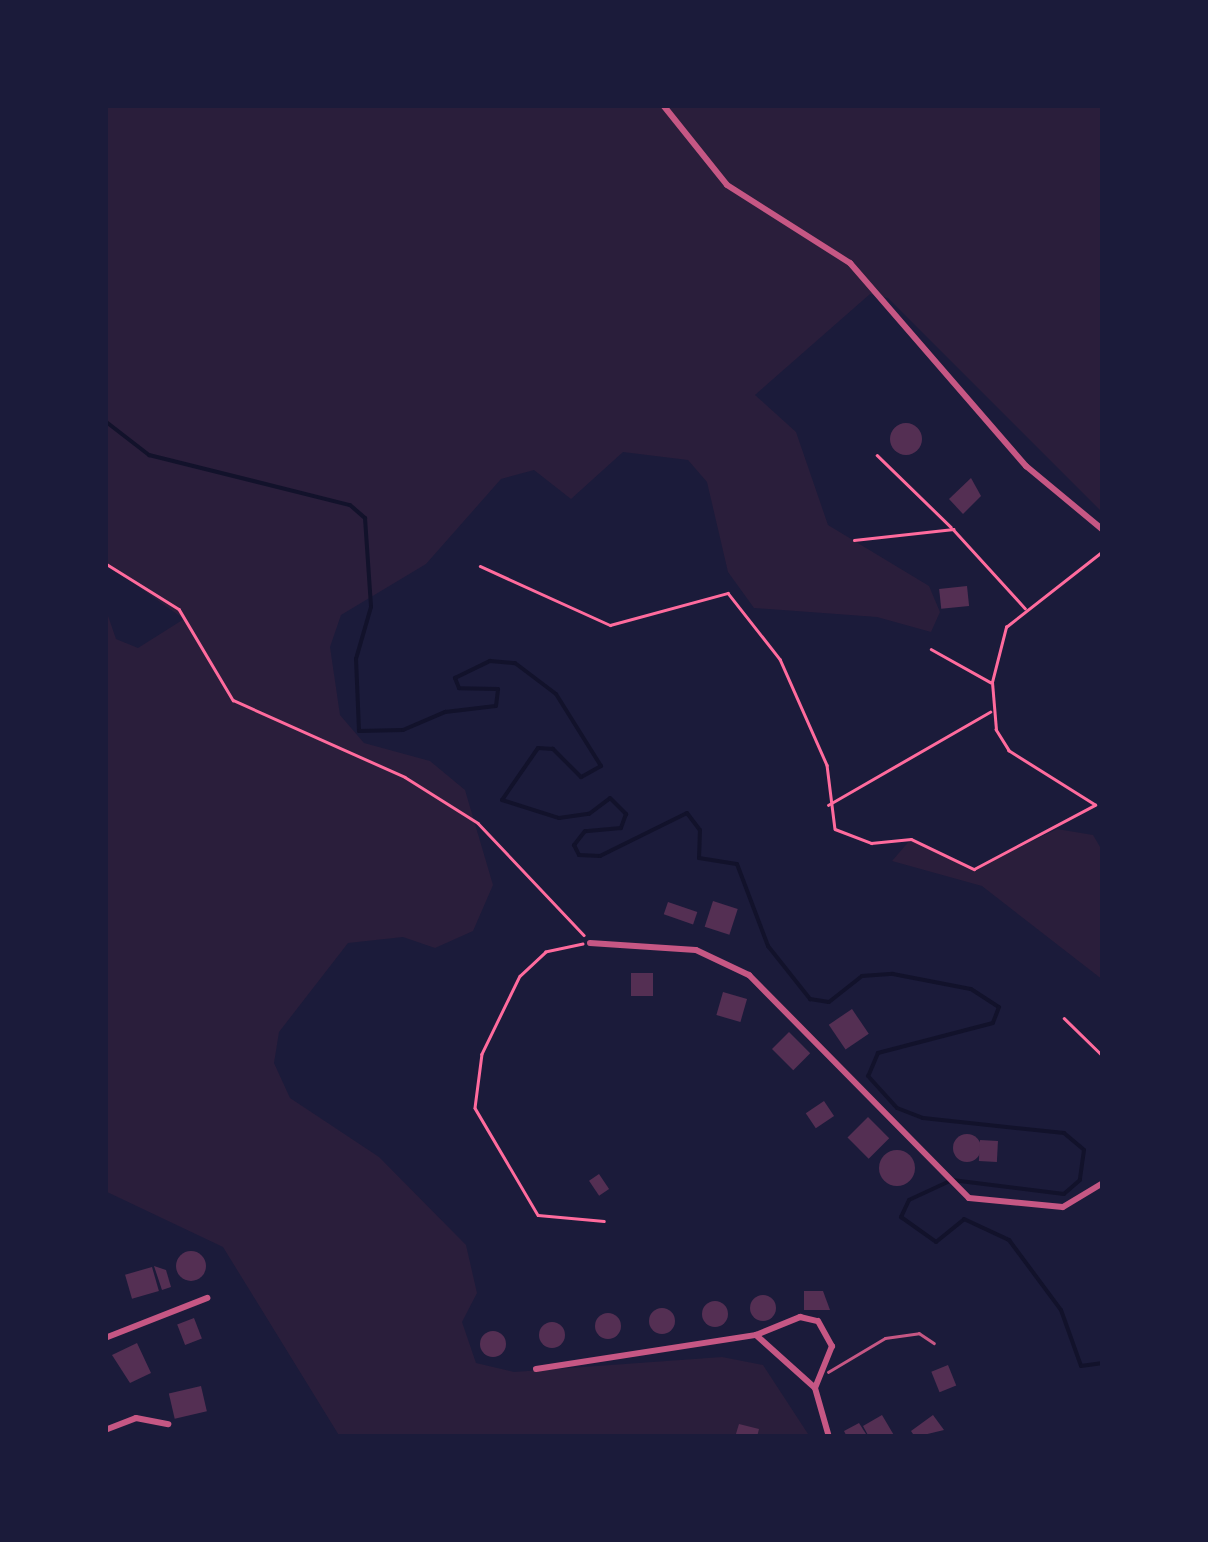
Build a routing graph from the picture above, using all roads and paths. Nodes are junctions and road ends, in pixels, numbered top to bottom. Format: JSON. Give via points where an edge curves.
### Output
{"nodes":[{"id":1,"x":662,"y":105,"type":"edge"},
{"id":2,"x":877,"y":454,"type":"dead end"},
{"id":3,"x":952,"y":528,"type":"junction"},
{"id":4,"x":1103,"y":530,"type":"edge"},
{"id":5,"x":854,"y":540,"type":"dead end"},
{"id":6,"x":1103,"y":552,"type":"edge"},
{"id":7,"x":105,"y":562,"type":"edge"},
{"id":8,"x":480,"y":566,"type":"dead end"},
{"id":9,"x":1026,"y":609,"type":"junction"},
{"id":10,"x":932,"y":649,"type":"dead end"},
{"id":11,"x":992,"y":682,"type":"junction"},
{"id":12,"x":991,"y":711,"type":"junction"},
{"id":13,"x":827,"y":806,"type":"junction"},
{"id":14,"x":590,"y":944,"type":"junction"},
{"id":15,"x":1064,"y":1018,"type":"dead end"},
{"id":16,"x":1103,"y":1056,"type":"edge"},
{"id":17,"x":1103,"y":1183,"type":"edge"},
{"id":18,"x":604,"y":1220,"type":"dead end"},
{"id":19,"x":207,"y":1298,"type":"dead end"},
{"id":20,"x":756,"y":1336,"type":"junction"},
{"id":21,"x":105,"y":1338,"type":"edge"},
{"id":22,"x":934,"y":1344,"type":"dead end"},
{"id":23,"x":536,"y":1369,"type":"dead end"},
{"id":24,"x":828,"y":1372,"type":"junction"},
{"id":25,"x":815,"y":1388,"type":"junction"},
{"id":26,"x":168,"y":1424,"type":"dead end"},
{"id":27,"x":105,"y":1430,"type":"edge"},
{"id":28,"x":829,"y":1437,"type":"edge"}],
"edges":[{"from":1,"to":4,"type":"street","via":[[728,184],[850,263],[1026,466]]},
{"from":2,"to":3,"type":"path"},
{"from":3,"to":5,"type":"path"},
{"from":3,"to":9,"type":"path"},
{"from":6,"to":9,"type":"path"},
{"from":7,"to":14,"type":"path","via":[[179,609],[233,700],[405,778],[478,823],[556,896]]},
{"from":8,"to":13,"type":"path","via":[[610,625],[728,593],[780,659],[827,765]]},
{"from":9,"to":11,"type":"path","via":[[1006,627]]},
{"from":10,"to":11,"type":"path"},
{"from":11,"to":12,"type":"path"},
{"from":12,"to":13,"type":"path"},
{"from":12,"to":13,"type":"path","via":[[1022,764],[1092,808],[974,869],[911,839],[849,838]]},
{"from":14,"to":17,"type":"street","via":[[696,950],[749,975],[951,1186],[1018,1208],[1063,1206]]},
{"from":14,"to":18,"type":"path","via":[[546,952],[520,976],[482,1054],[475,1108],[538,1215]]},
{"from":15,"to":16,"type":"path"},
{"from":19,"to":21,"type":"street"},
{"from":20,"to":23,"type":"street"},
{"from":20,"to":24,"type":"street","via":[[800,1317],[818,1321],[832,1346]]},
{"from":20,"to":25,"type":"street"},
{"from":22,"to":24,"type":"lane","via":[[919,1333],[885,1338]]},
{"from":24,"to":25,"type":"street"},
{"from":25,"to":28,"type":"street"},
{"from":26,"to":27,"type":"street","via":[[136,1418]]}]}
